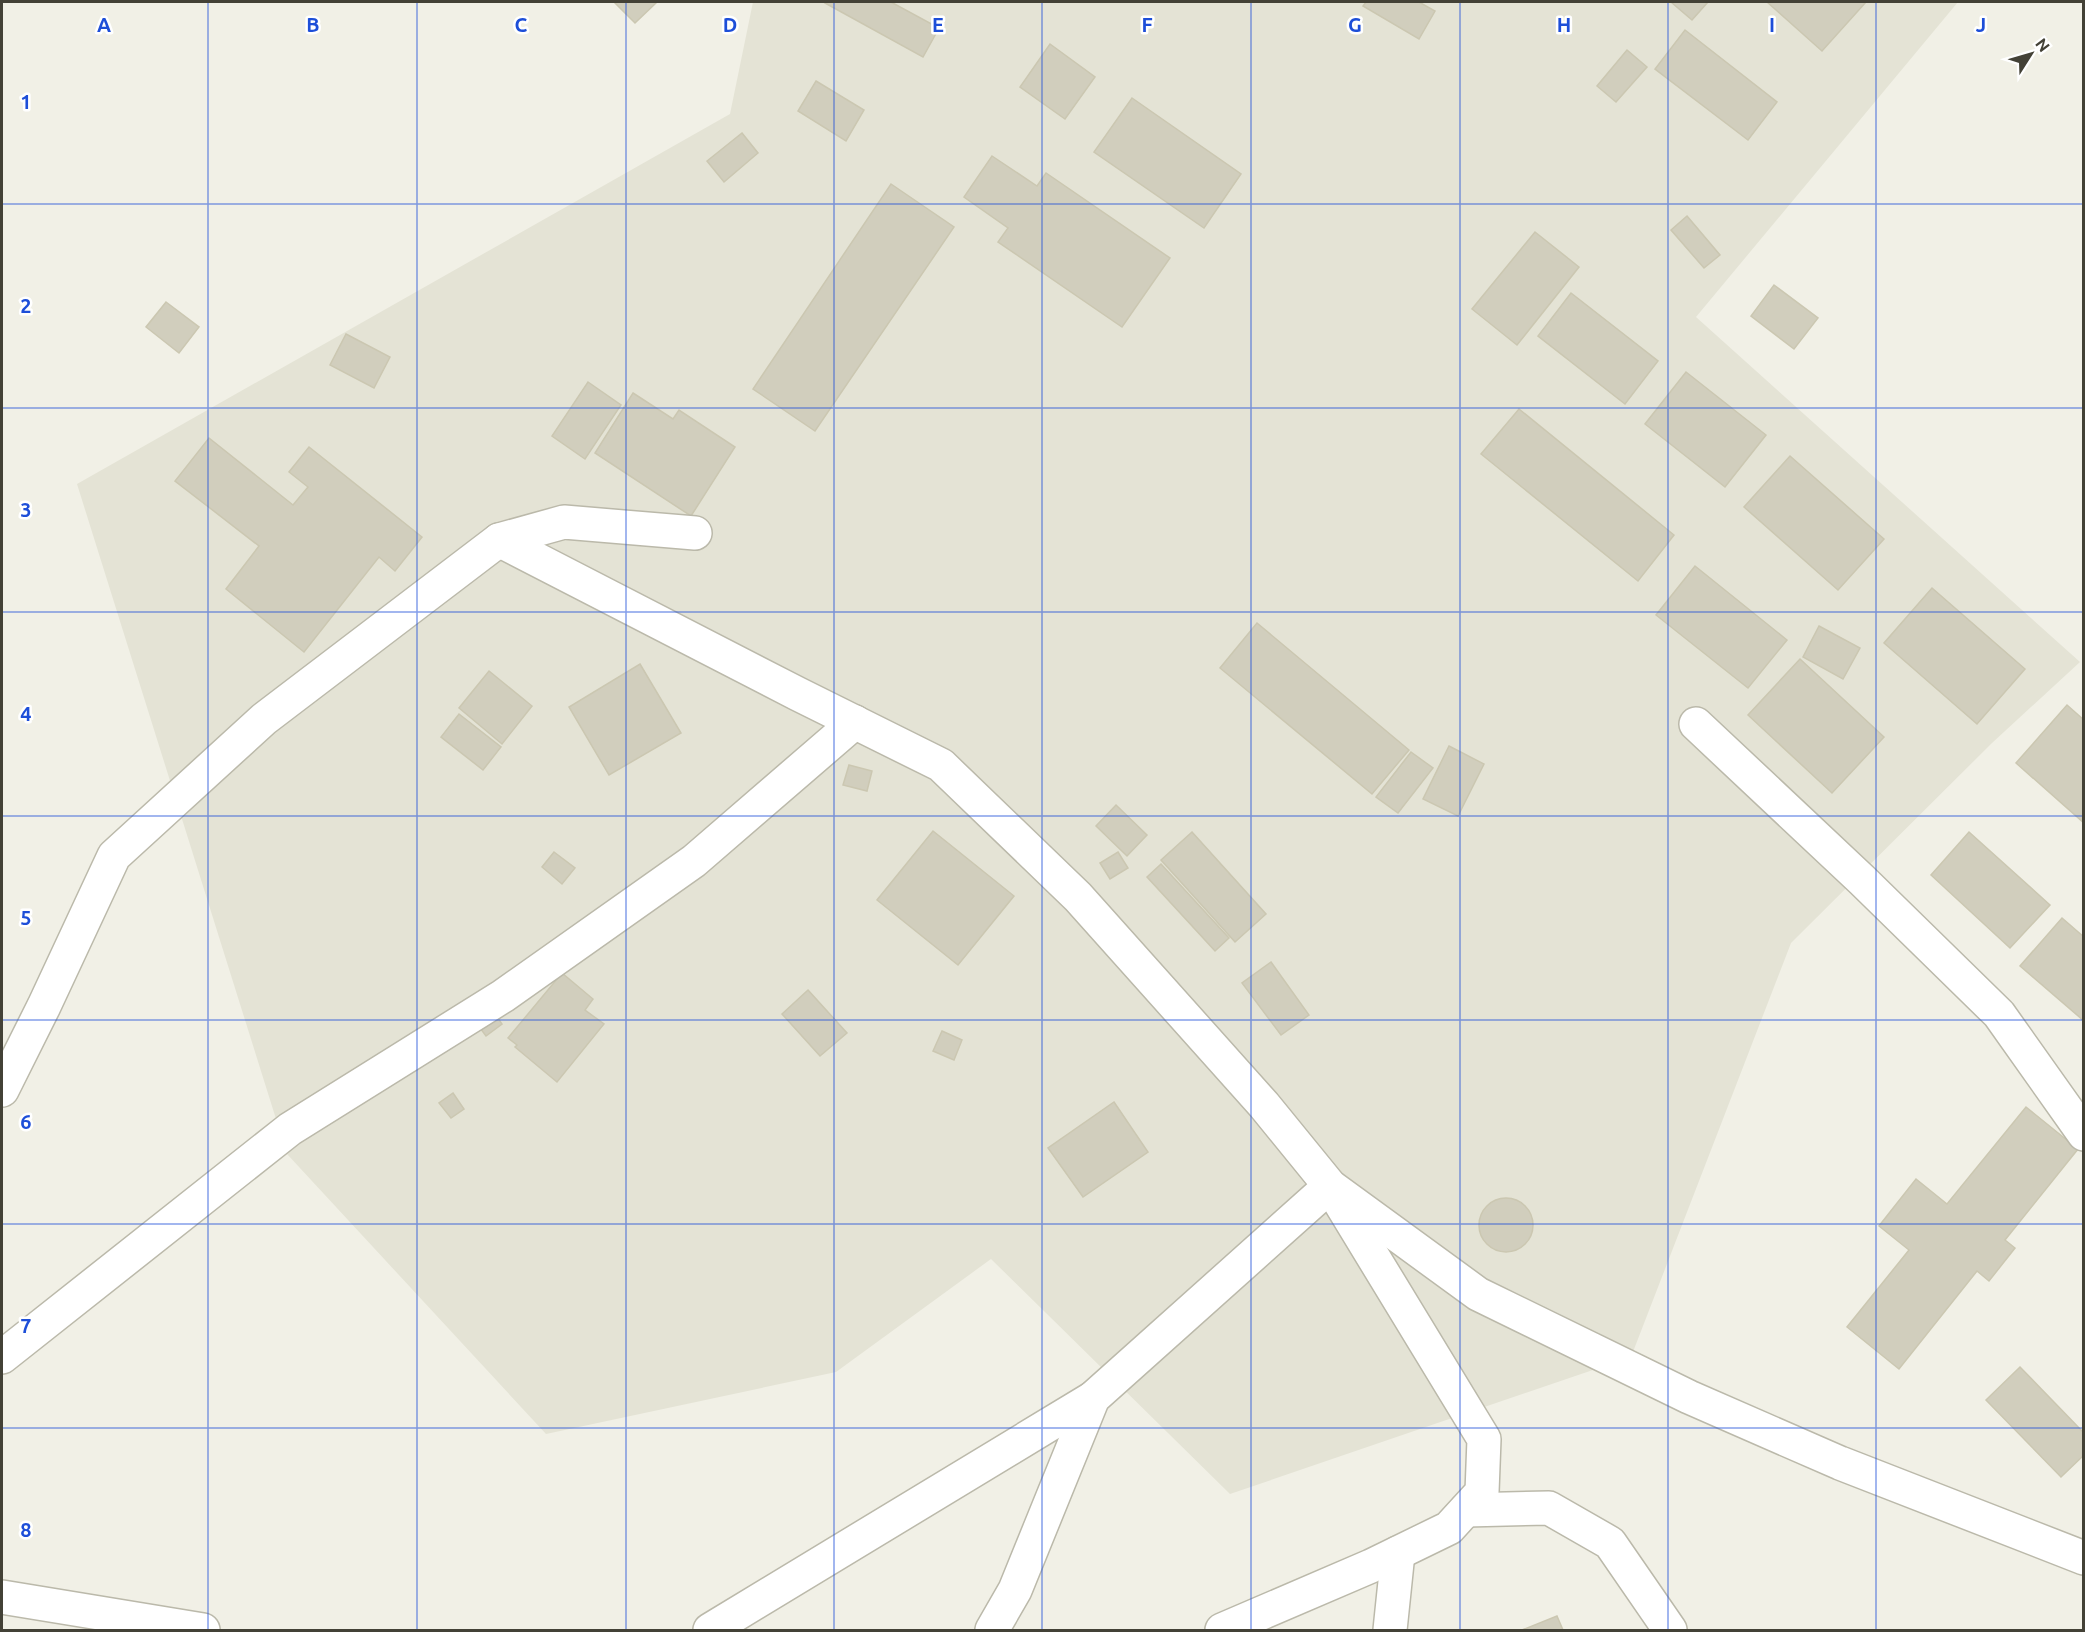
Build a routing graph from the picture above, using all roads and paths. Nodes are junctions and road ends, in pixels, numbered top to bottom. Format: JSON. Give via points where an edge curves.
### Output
{"nodes":[{"id":1,"x":695,"y":533,"type":"dead end"},
{"id":2,"x":499,"y":540,"type":"junction"},
{"id":3,"x":855,"y":722,"type":"junction"},
{"id":4,"x":1696,"y":724,"type":"dead end"},
{"id":5,"x":2,"y":1090,"type":"edge"},
{"id":6,"x":2084,"y":1134,"type":"edge"},
{"id":7,"x":1330,"y":1186,"type":"junction"},
{"id":8,"x":2,"y":1357,"type":"edge"},
{"id":9,"x":1093,"y":1398,"type":"junction"},
{"id":10,"x":1466,"y":1510,"type":"junction"},
{"id":11,"x":1398,"y":1553,"type":"junction"},
{"id":12,"x":2084,"y":1558,"type":"edge"},
{"id":13,"x":2,"y":1597,"type":"edge"},
{"id":14,"x":203,"y":1630,"type":"edge"},
{"id":15,"x":710,"y":1630,"type":"edge"},
{"id":16,"x":992,"y":1630,"type":"edge"},
{"id":17,"x":1222,"y":1630,"type":"edge"},
{"id":18,"x":1390,"y":1630,"type":"edge"},
{"id":19,"x":1670,"y":1630,"type":"edge"}],
"edges":[{"from":1,"to":2,"type":"street","via":[[564,522]]},
{"from":2,"to":3,"type":"street"},
{"from":2,"to":5,"type":"street","via":[[264,719],[114,856]]},
{"from":3,"to":7,"type":"street","via":[[941,765],[1078,897],[1264,1105]]},
{"from":3,"to":8,"type":"street","via":[[694,861],[503,996],[290,1129]]},
{"from":4,"to":6,"type":"street","via":[[1999,1014]]},
{"from":7,"to":9,"type":"street"},
{"from":7,"to":10,"type":"street","via":[[1484,1439],[1482,1492]]},
{"from":7,"to":12,"type":"street","via":[[1478,1294],[1689,1397],[1829,1458]]},
{"from":9,"to":15,"type":"street"},
{"from":9,"to":16,"type":"street","via":[[1015,1590]]},
{"from":10,"to":11,"type":"street","via":[[1449,1528]]},
{"from":10,"to":19,"type":"street","via":[[1549,1508],[1610,1543]]},
{"from":11,"to":17,"type":"street"},
{"from":11,"to":18,"type":"street"},
{"from":13,"to":14,"type":"street"}]}
